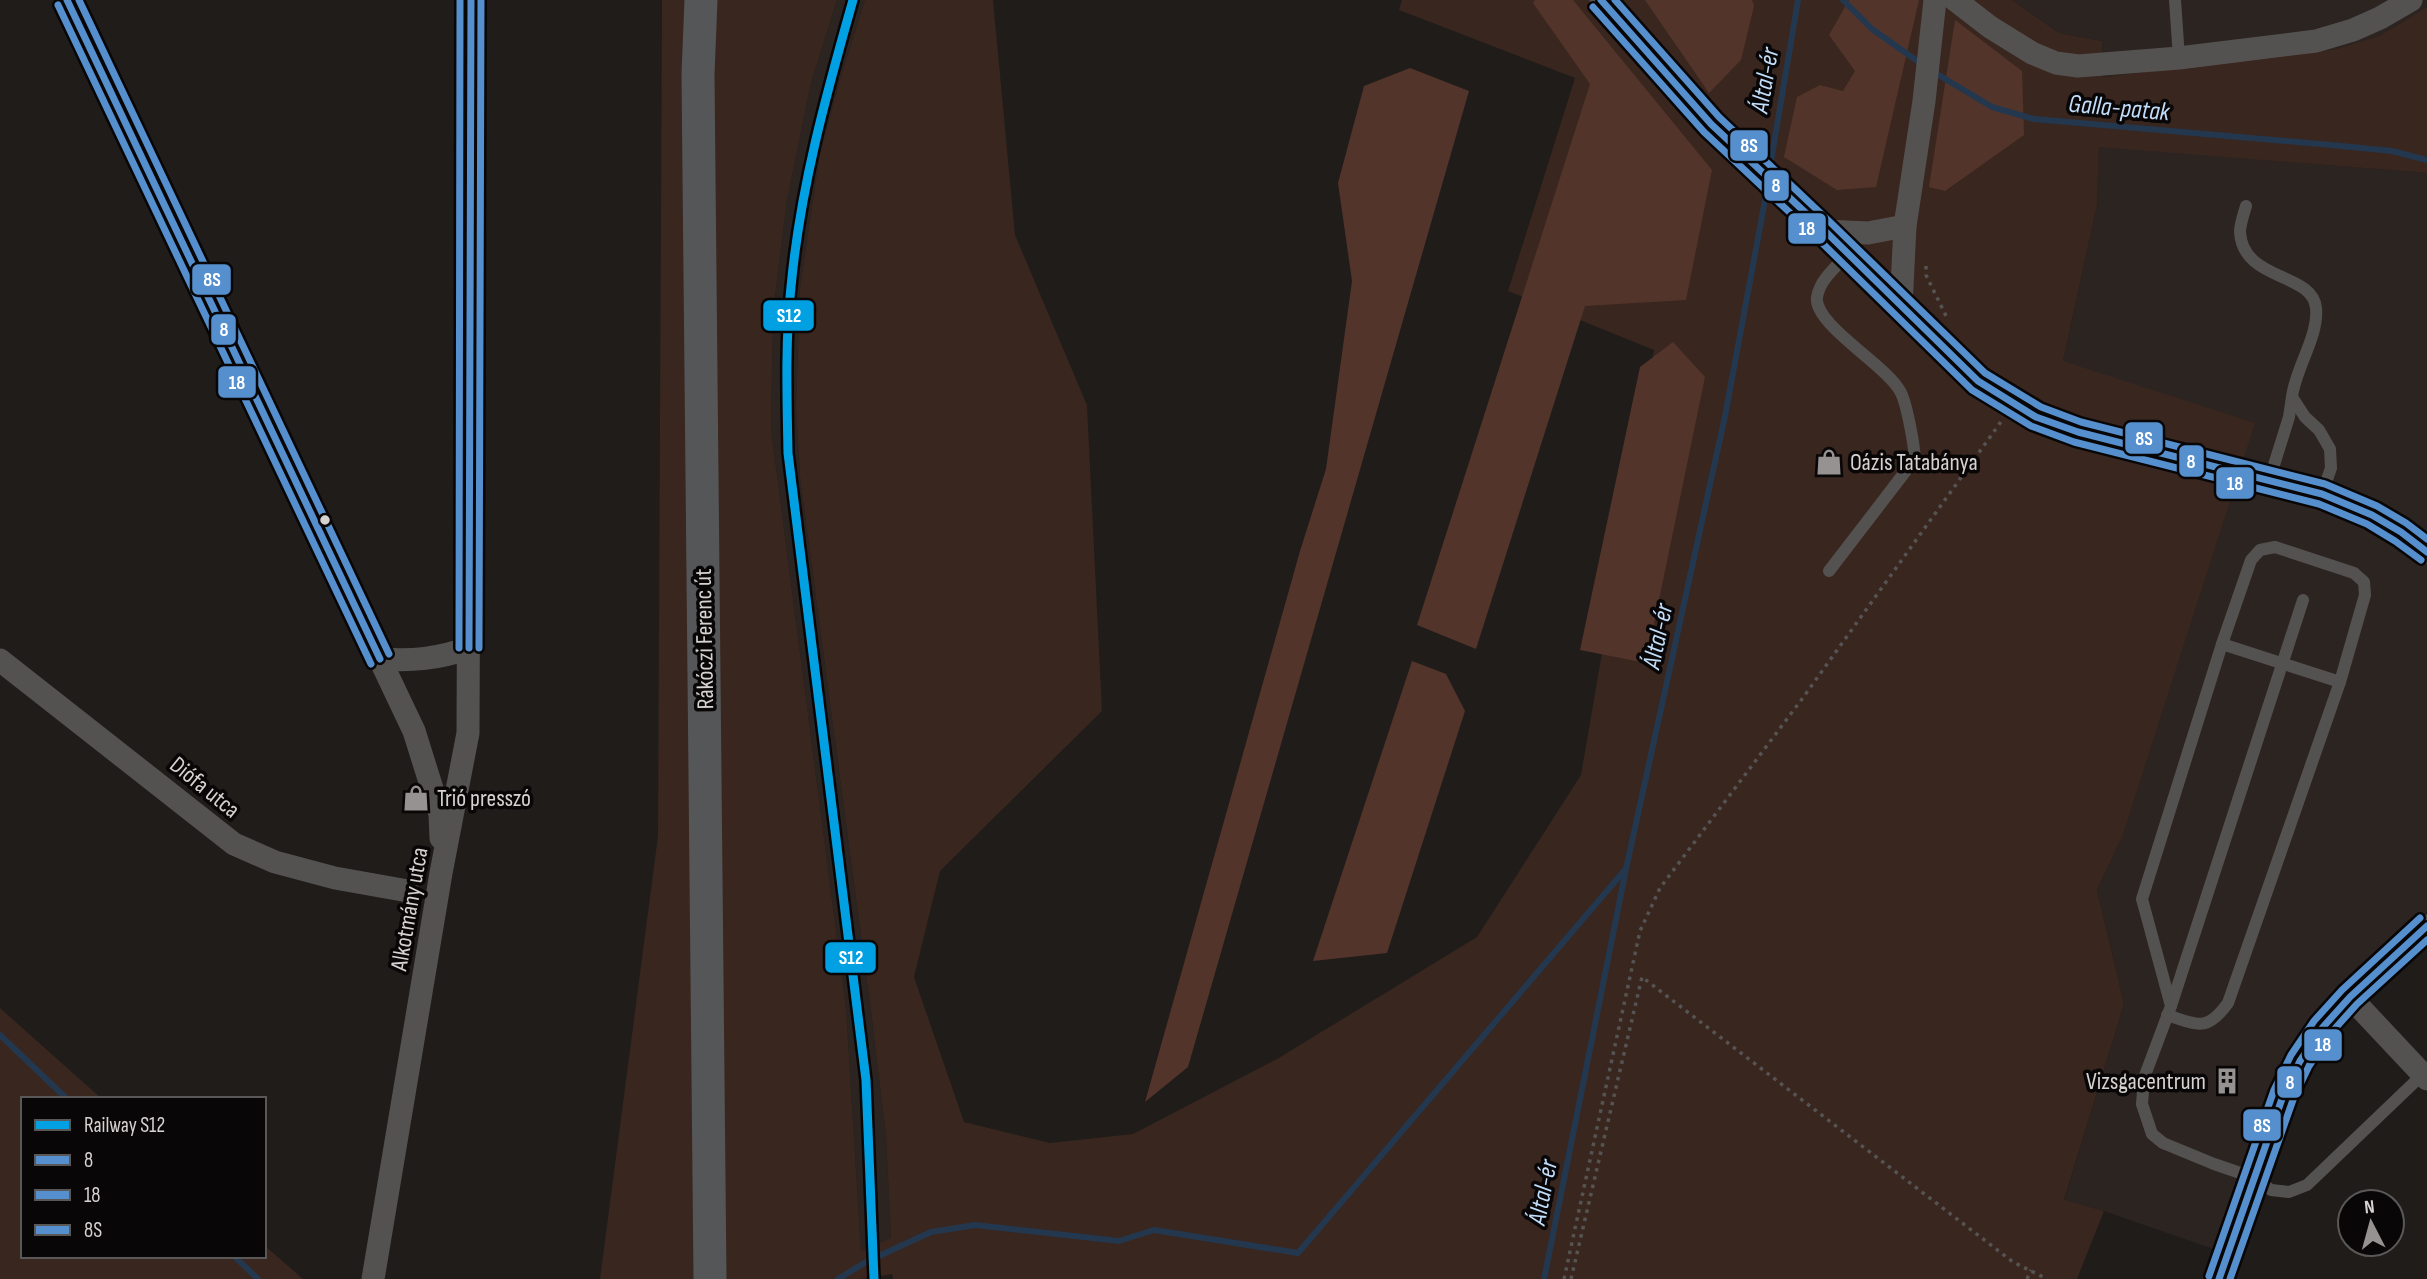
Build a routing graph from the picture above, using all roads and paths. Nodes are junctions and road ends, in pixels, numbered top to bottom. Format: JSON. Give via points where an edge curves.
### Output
{"nodes":[{"id":1,"x":67,"y":0,"type":"edge"},
{"id":2,"x":471,"y":0,"type":"edge"},
{"id":3,"x":701,"y":0,"type":"edge"},
{"id":4,"x":1601,"y":0,"type":"edge"},
{"id":5,"x":1935,"y":0,"type":"edge"},
{"id":6,"x":1955,"y":0,"type":"edge"},
{"id":7,"x":2175,"y":0,"type":"edge"},
{"id":8,"x":2411,"y":0,"type":"edge"},
{"id":9,"x":2179,"y":58,"type":"junction"},
{"id":10,"x":2246,"y":206,"type":"dead end"},
{"id":11,"x":1905,"y":226,"type":"junction"},
{"id":12,"x":1825,"y":231,"type":"junction"},
{"id":13,"x":1848,"y":254,"type":"junction"},
{"id":14,"x":1926,"y":261,"type":"dead end"},
{"id":15,"x":1901,"y":307,"type":"junction"},
{"id":16,"x":1949,"y":322,"type":"dead end"},
{"id":17,"x":2292,"y":397,"type":"junction"},
{"id":18,"x":2014,"y":404,"type":"junction"},
{"id":19,"x":2269,"y":481,"type":"junction"},
{"id":20,"x":2322,"y":494,"type":"junction"},
{"id":21,"x":2427,"y":552,"type":"edge"},
{"id":22,"x":1829,"y":571,"type":"dead end"},
{"id":23,"x":2303,"y":600,"type":"dead end"},
{"id":24,"x":2221,"y":644,"type":"junction"},
{"id":25,"x":469,"y":648,"type":"junction"},
{"id":26,"x":380,"y":659,"type":"junction"},
{"id":27,"x":0,"y":660,"type":"edge"},
{"id":28,"x":2282,"y":663,"type":"junction"},
{"id":29,"x":2340,"y":682,"type":"junction"},
{"id":30,"x":441,"y":873,"type":"junction"},
{"id":31,"x":408,"y":891,"type":"dead end"},
{"id":32,"x":2427,"y":926,"type":"edge"},
{"id":33,"x":2350,"y":997,"type":"junction"},
{"id":34,"x":2169,"y":1010,"type":"junction"},
{"id":35,"x":2425,"y":1077,"type":"edge"},
{"id":36,"x":2255,"y":1178,"type":"junction"},
{"id":37,"x":2031,"y":1270,"type":"junction"},
{"id":38,"x":373,"y":1279,"type":"edge"},
{"id":39,"x":710,"y":1279,"type":"edge"},
{"id":40,"x":1564,"y":1279,"type":"edge"},
{"id":41,"x":1571,"y":1279,"type":"edge"},
{"id":42,"x":2027,"y":1279,"type":"edge"},
{"id":43,"x":2047,"y":1279,"type":"edge"},
{"id":44,"x":2219,"y":1279,"type":"edge"}],
"edges":[{"from":1,"to":26,"type":"street"},
{"from":2,"to":25,"type":"street","name":"Alkotmány utca"},
{"from":3,"to":39,"type":"main road","name":"Rákóczi Ferenc út","via":[[698,88]]},
{"from":4,"to":12,"type":"street","via":[[1712,124]]},
{"from":5,"to":11,"type":"street"},
{"from":6,"to":9,"type":"street","via":[[1990,27],[2056,63],[2078,66]]},
{"from":7,"to":9,"type":"lane"},
{"from":8,"to":9,"type":"street","via":[[2380,18],[2325,39]]},
{"from":10,"to":17,"type":"lane","via":[[2240,231],[2245,251],[2260,268],[2308,290],[2317,305],[2316,323]]},
{"from":11,"to":12,"type":"street","via":[[1868,233]]},
{"from":11,"to":15,"type":"street"},
{"from":12,"to":13,"type":"street"},
{"from":13,"to":15,"type":"street"},
{"from":13,"to":22,"type":"lane","via":[[1825,278],[1817,298],[1821,315],[1900,392],[1915,459]]},
{"from":14,"to":16,"type":"path","via":[[1926,275]]},
{"from":15,"to":18,"type":"street","via":[[1978,381]]},
{"from":17,"to":19,"type":"lane"},
{"from":17,"to":20,"type":"lane","via":[[2330,450],[2331,468]]},
{"from":18,"to":19,"type":"street","via":[[2078,432]]},
{"from":18,"to":40,"type":"path","via":[[1660,888],[1640,930]]},
{"from":19,"to":20,"type":"street"},
{"from":20,"to":21,"type":"street","via":[[2372,515]]},
{"from":23,"to":28,"type":"lane"},
{"from":24,"to":28,"type":"lane"},
{"from":24,"to":29,"type":"lane","via":[[2251,560],[2260,550],[2276,547],[2354,573],[2364,582],[2365,595]]},
{"from":24,"to":34,"type":"lane","via":[[2142,899]]},
{"from":25,"to":26,"type":"street","via":[[440,658]]},
{"from":25,"to":30,"type":"street","name":"Alkotmány utca","via":[[466,753]]},
{"from":26,"to":30,"type":"street","via":[[430,774],[440,814]]},
{"from":27,"to":31,"type":"street","name":"Diófa utca","via":[[234,844],[275,862]]},
{"from":28,"to":29,"type":"lane"},
{"from":28,"to":34,"type":"lane"},
{"from":29,"to":34,"type":"lane","via":[[2228,1003],[2216,1019],[2197,1025]]},
{"from":30,"to":38,"type":"street","name":"Alkotmány utca"},
{"from":32,"to":33,"type":"street"},
{"from":33,"to":35,"type":"street"},
{"from":33,"to":36,"type":"street","via":[[2300,1060]]},
{"from":34,"to":36,"type":"lane","via":[[2144,1078],[2142,1104],[2152,1134],[2162,1143]]},
{"from":35,"to":36,"type":"lane","via":[[2307,1185],[2289,1192],[2271,1190]]},
{"from":36,"to":44,"type":"street"},
{"from":37,"to":41,"type":"path","via":[[2013,1262],[1642,977]]},
{"from":37,"to":42,"type":"path"},
{"from":37,"to":43,"type":"path"}]}
